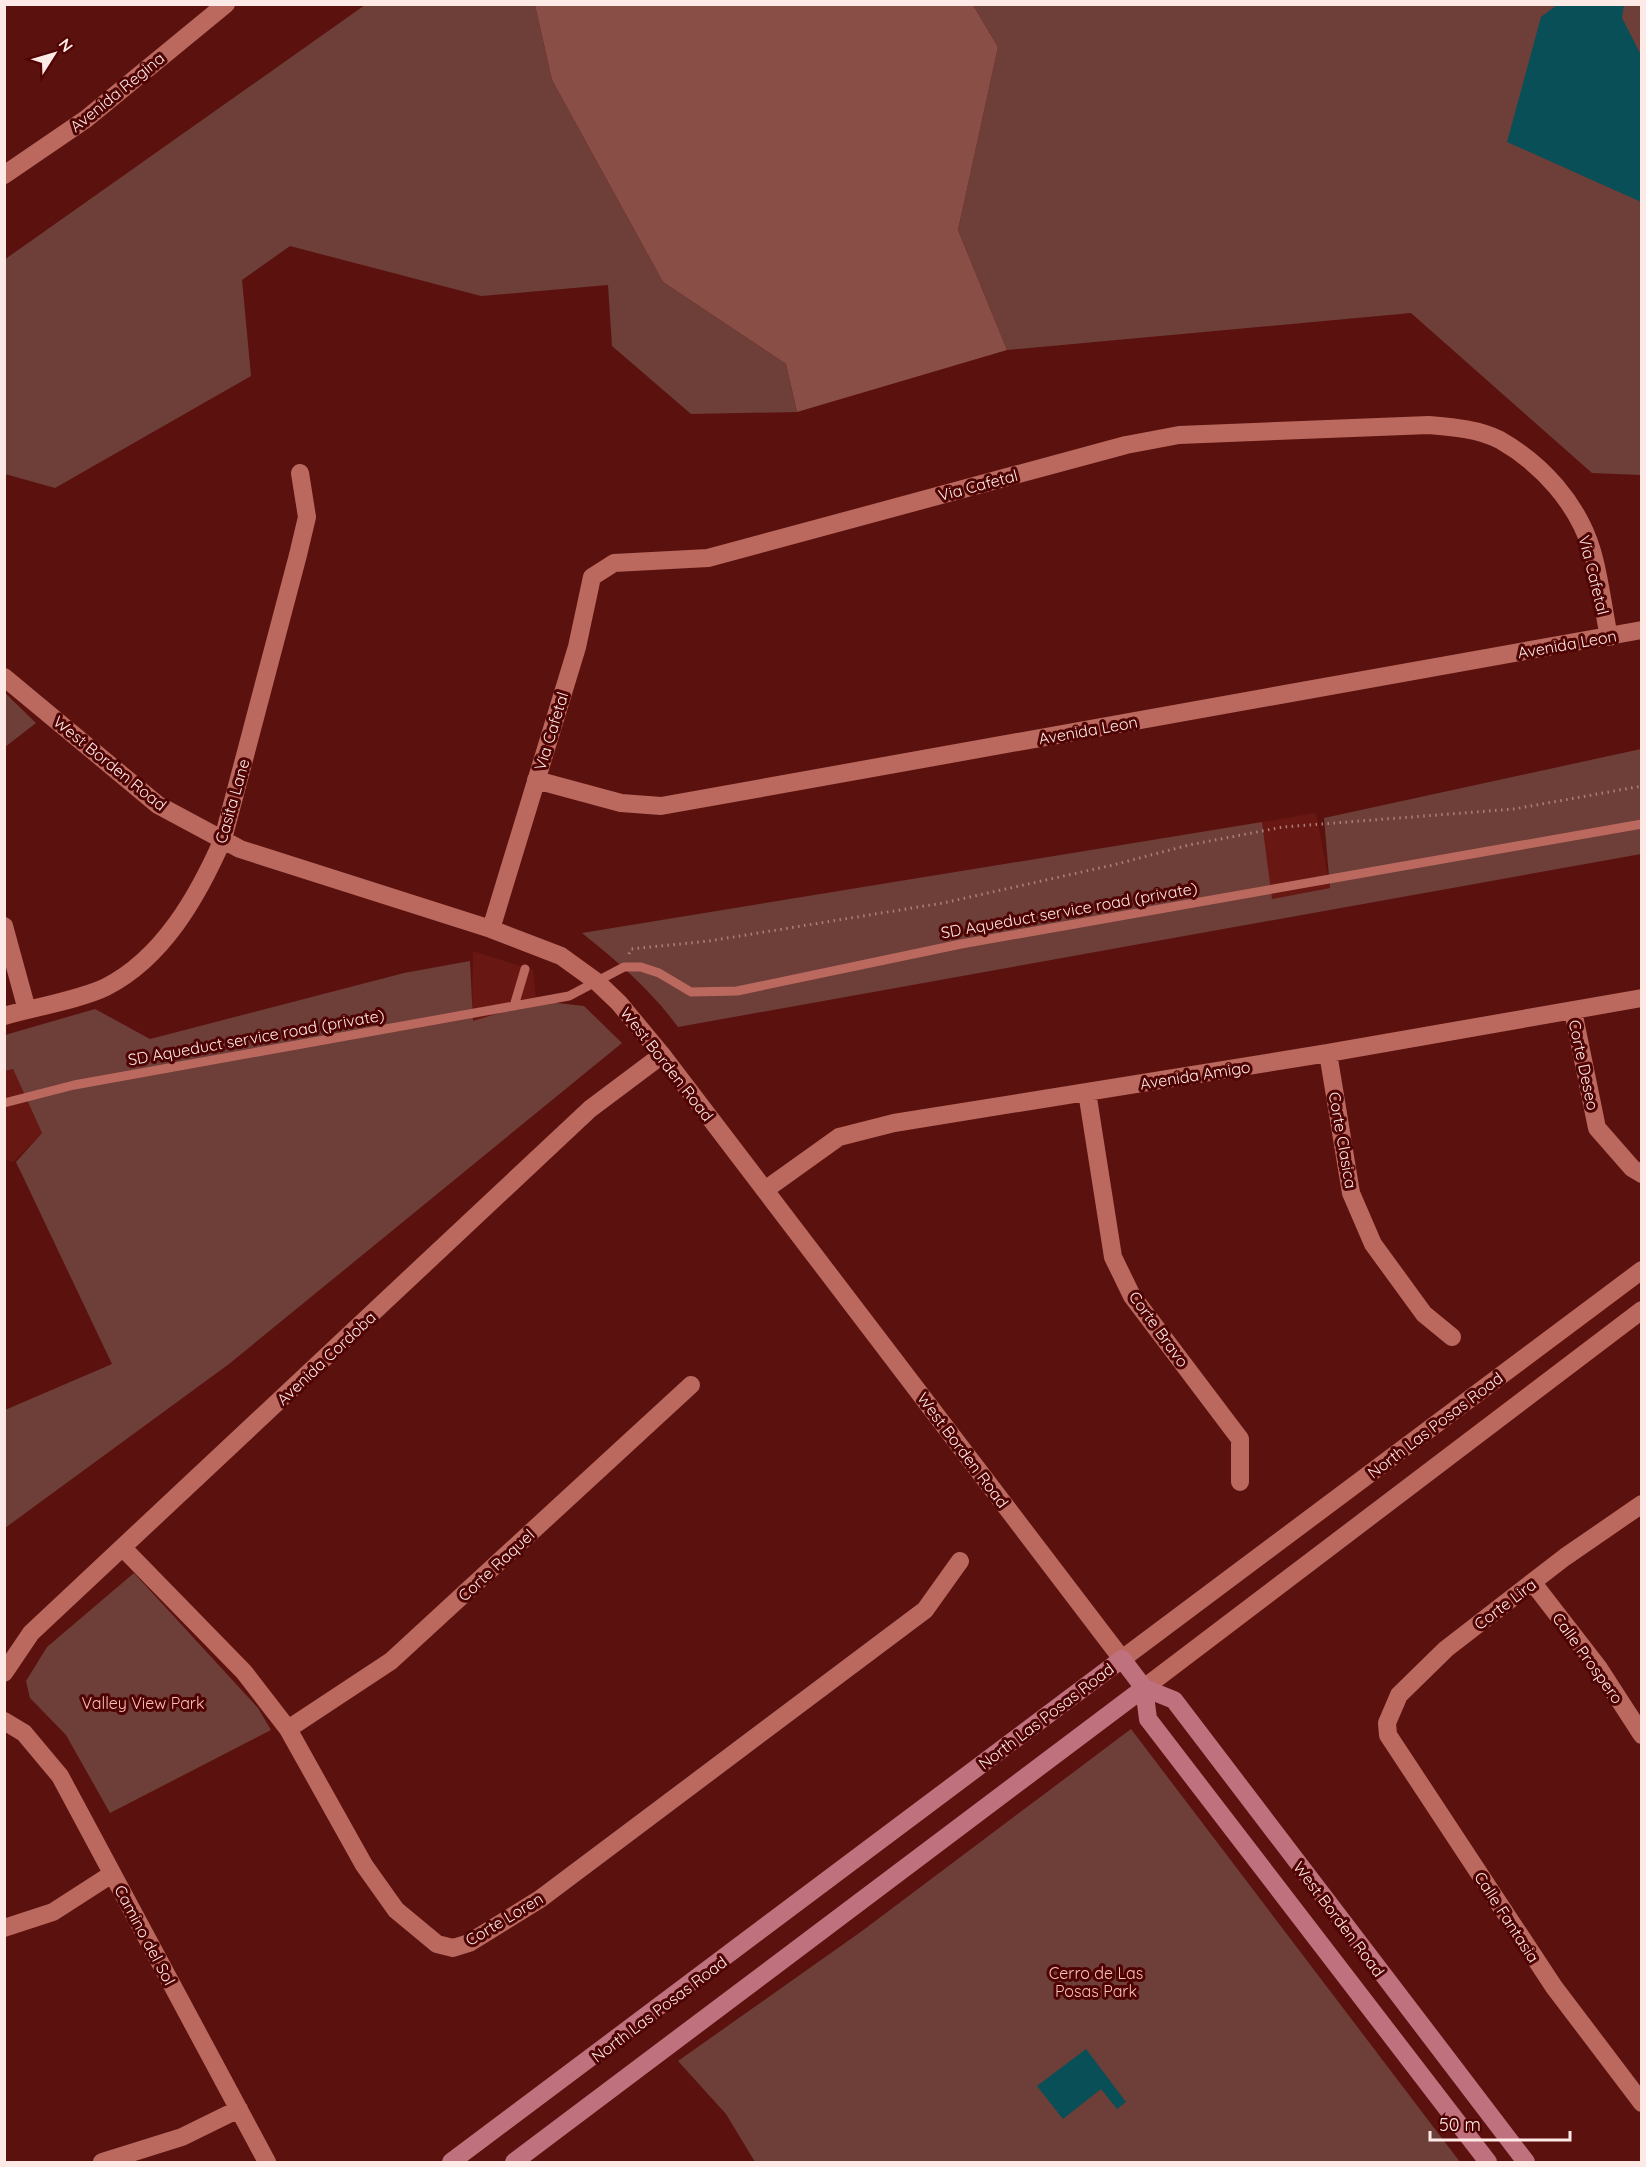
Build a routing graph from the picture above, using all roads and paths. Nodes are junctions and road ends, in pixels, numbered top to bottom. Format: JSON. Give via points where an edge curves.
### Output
{"nodes":[{"id":1,"x":226,"y":4,"type":"edge"},
{"id":2,"x":4,"y":176,"type":"edge"},
{"id":3,"x":300,"y":473,"type":"dead end"},
{"id":4,"x":1641,"y":630,"type":"edge"},
{"id":5,"x":1609,"y":636,"type":"junction"},
{"id":6,"x":4,"y":676,"type":"edge"},
{"id":7,"x":536,"y":780,"type":"junction"},
{"id":8,"x":1641,"y":786,"type":"edge"},
{"id":9,"x":1641,"y":824,"type":"edge"},
{"id":10,"x":223,"y":839,"type":"junction"},
{"id":11,"x":4,"y":926,"type":"edge"},
{"id":12,"x":490,"y":929,"type":"junction"},
{"id":13,"x":631,"y":967,"type":"junction"},
{"id":14,"x":525,"y":969,"type":"dead end"},
{"id":15,"x":597,"y":982,"type":"junction"},
{"id":16,"x":1641,"y":998,"type":"edge"},
{"id":17,"x":514,"y":1006,"type":"junction"},
{"id":18,"x":27,"y":1010,"type":"junction"},
{"id":19,"x":1573,"y":1011,"type":"junction"},
{"id":20,"x":4,"y":1016,"type":"edge"},
{"id":21,"x":1328,"y":1053,"type":"junction"},
{"id":22,"x":662,"y":1055,"type":"junction"},
{"id":23,"x":1087,"y":1092,"type":"junction"},
{"id":24,"x":4,"y":1103,"type":"edge"},
{"id":25,"x":1641,"y":1174,"type":"edge"},
{"id":26,"x":765,"y":1190,"type":"junction"},
{"id":27,"x":1641,"y":1270,"type":"edge"},
{"id":28,"x":1641,"y":1310,"type":"edge"},
{"id":29,"x":1452,"y":1337,"type":"dead end"},
{"id":30,"x":691,"y":1385,"type":"dead end"},
{"id":31,"x":1240,"y":1482,"type":"dead end"},
{"id":32,"x":1641,"y":1504,"type":"edge"},
{"id":33,"x":123,"y":1548,"type":"junction"},
{"id":34,"x":960,"y":1561,"type":"dead end"},
{"id":35,"x":1533,"y":1583,"type":"junction"},
{"id":36,"x":1122,"y":1659,"type":"junction"},
{"id":37,"x":4,"y":1673,"type":"edge"},
{"id":38,"x":1144,"y":1688,"type":"junction"},
{"id":39,"x":4,"y":1721,"type":"edge"},
{"id":40,"x":1388,"y":1723,"type":"joint"},
{"id":41,"x":288,"y":1729,"type":"junction"},
{"id":42,"x":1641,"y":1735,"type":"edge"},
{"id":43,"x":112,"y":1874,"type":"junction"},
{"id":44,"x":4,"y":1928,"type":"edge"},
{"id":45,"x":1641,"y":2103,"type":"edge"},
{"id":46,"x":239,"y":2109,"type":"junction"},
{"id":47,"x":102,"y":2163,"type":"edge"},
{"id":48,"x":267,"y":2163,"type":"edge"},
{"id":49,"x":451,"y":2163,"type":"edge"},
{"id":50,"x":514,"y":2163,"type":"edge"},
{"id":51,"x":1488,"y":2163,"type":"edge"},
{"id":52,"x":1526,"y":2163,"type":"edge"}],
"edges":[{"from":1,"to":2,"type":"street","name":"Avenida Regina","via":[[86,119]]},
{"from":3,"to":10,"type":"street","name":"Casita Lane","via":[[305,527]]},
{"from":4,"to":5,"type":"street","name":"Avenida Leon"},
{"from":5,"to":7,"type":"street","name":"Avenida Leon","via":[[661,806],[621,803]]},
{"from":5,"to":7,"type":"street","name":"Via Cafetal","via":[[1592,551],[1579,519],[1542,469],[1499,440],[1464,428],[1429,425],[1179,435],[1126,445],[708,558],[614,563],[592,578],[577,647]]},
{"from":6,"to":10,"type":"street","name":"West Borden Road","via":[[158,805]]},
{"from":7,"to":12,"type":"street","name":"Via Cafetal"},
{"from":8,"to":13,"type":"path","via":[[1514,808],[1283,827],[944,903],[631,950],[627,959]]},
{"from":9,"to":13,"type":"lane","name":"SD Aqueduct service road (private)","via":[[961,944],[737,991],[691,992],[659,973]]},
{"from":10,"to":12,"type":"street","name":"West Borden Road","via":[[240,849]]},
{"from":10,"to":18,"type":"street","name":"Casita Lane","via":[[206,878],[180,918],[143,962],[105,987]]},
{"from":11,"to":18,"type":"street"},
{"from":12,"to":15,"type":"street","name":"West Borden Road","via":[[561,956]]},
{"from":13,"to":15,"type":"lane","name":"SD Aqueduct service road (private)"},
{"from":14,"to":17,"type":"lane"},
{"from":15,"to":17,"type":"lane","name":"SD Aqueduct service road (private)","via":[[569,996]]},
{"from":15,"to":22,"type":"street","name":"West Borden Road"},
{"from":16,"to":19,"type":"street","name":"Avenida Amigo"},
{"from":17,"to":24,"type":"lane","name":"SD Aqueduct service road (private)","via":[[74,1085]]},
{"from":18,"to":20,"type":"street","name":"Casita Lane"},
{"from":19,"to":21,"type":"street","name":"Avenida Amigo"},
{"from":19,"to":25,"type":"street","name":"Corte Deseo","via":[[1597,1128]]},
{"from":21,"to":23,"type":"street","name":"Avenida Amigo"},
{"from":21,"to":29,"type":"street","name":"Corte Clasica","via":[[1351,1193],[1368,1234],[1424,1314]]},
{"from":22,"to":26,"type":"street","name":"West Borden Road"},
{"from":22,"to":33,"type":"street","name":"Avenida Cordoba","via":[[590,1109]]},
{"from":23,"to":26,"type":"street","name":"Avenida Amigo","via":[[894,1123],[839,1137]]},
{"from":23,"to":31,"type":"street","name":"Corte Bravo","via":[[1113,1257],[1132,1296],[1240,1439]]},
{"from":26,"to":36,"type":"street","name":"West Borden Road"},
{"from":27,"to":36,"type":"street","name":"North Las Posas Road"},
{"from":28,"to":38,"type":"street","name":"North Las Posas Road"},
{"from":30,"to":41,"type":"street","name":"Corte Raquel","via":[[391,1661]]},
{"from":32,"to":35,"type":"street","name":"Corte Lira"},
{"from":33,"to":37,"type":"street","name":"Avenida Cordoba","via":[[31,1633]]},
{"from":33,"to":41,"type":"street","name":"Corte Loren","via":[[244,1672]]},
{"from":34,"to":41,"type":"street","name":"Corte Loren","via":[[925,1611],[540,1899],[469,1943],[453,1947],[437,1944],[396,1910],[364,1865]]},
{"from":35,"to":40,"type":"street","name":"Corte Lira","via":[[1446,1649],[1399,1695]]},
{"from":35,"to":42,"type":"street","name":"Calle Prospero","via":[[1598,1667]]},
{"from":36,"to":38,"type":"main road","name":"West Borden Road"},
{"from":36,"to":49,"type":"main road","name":"North Las Posas Road"},
{"from":38,"to":50,"type":"main road","name":"North Las Posas Road"},
{"from":38,"to":51,"type":"main road","name":"West Borden Road","via":[[1148,1719]]},
{"from":38,"to":52,"type":"main road","name":"West Borden Road","via":[[1174,1700]]},
{"from":39,"to":43,"type":"street","name":"Camino del Sol","via":[[24,1733],[60,1776]]},
{"from":40,"to":45,"type":"street","name":"Calle Fantasia","via":[[1388,1735],[1554,1988]]},
{"from":43,"to":44,"type":"street","via":[[52,1912]]},
{"from":43,"to":46,"type":"street","name":"Camino del Sol"},
{"from":46,"to":47,"type":"street","via":[[182,2137]]},
{"from":46,"to":48,"type":"street","name":"Camino del Sol"}]}
